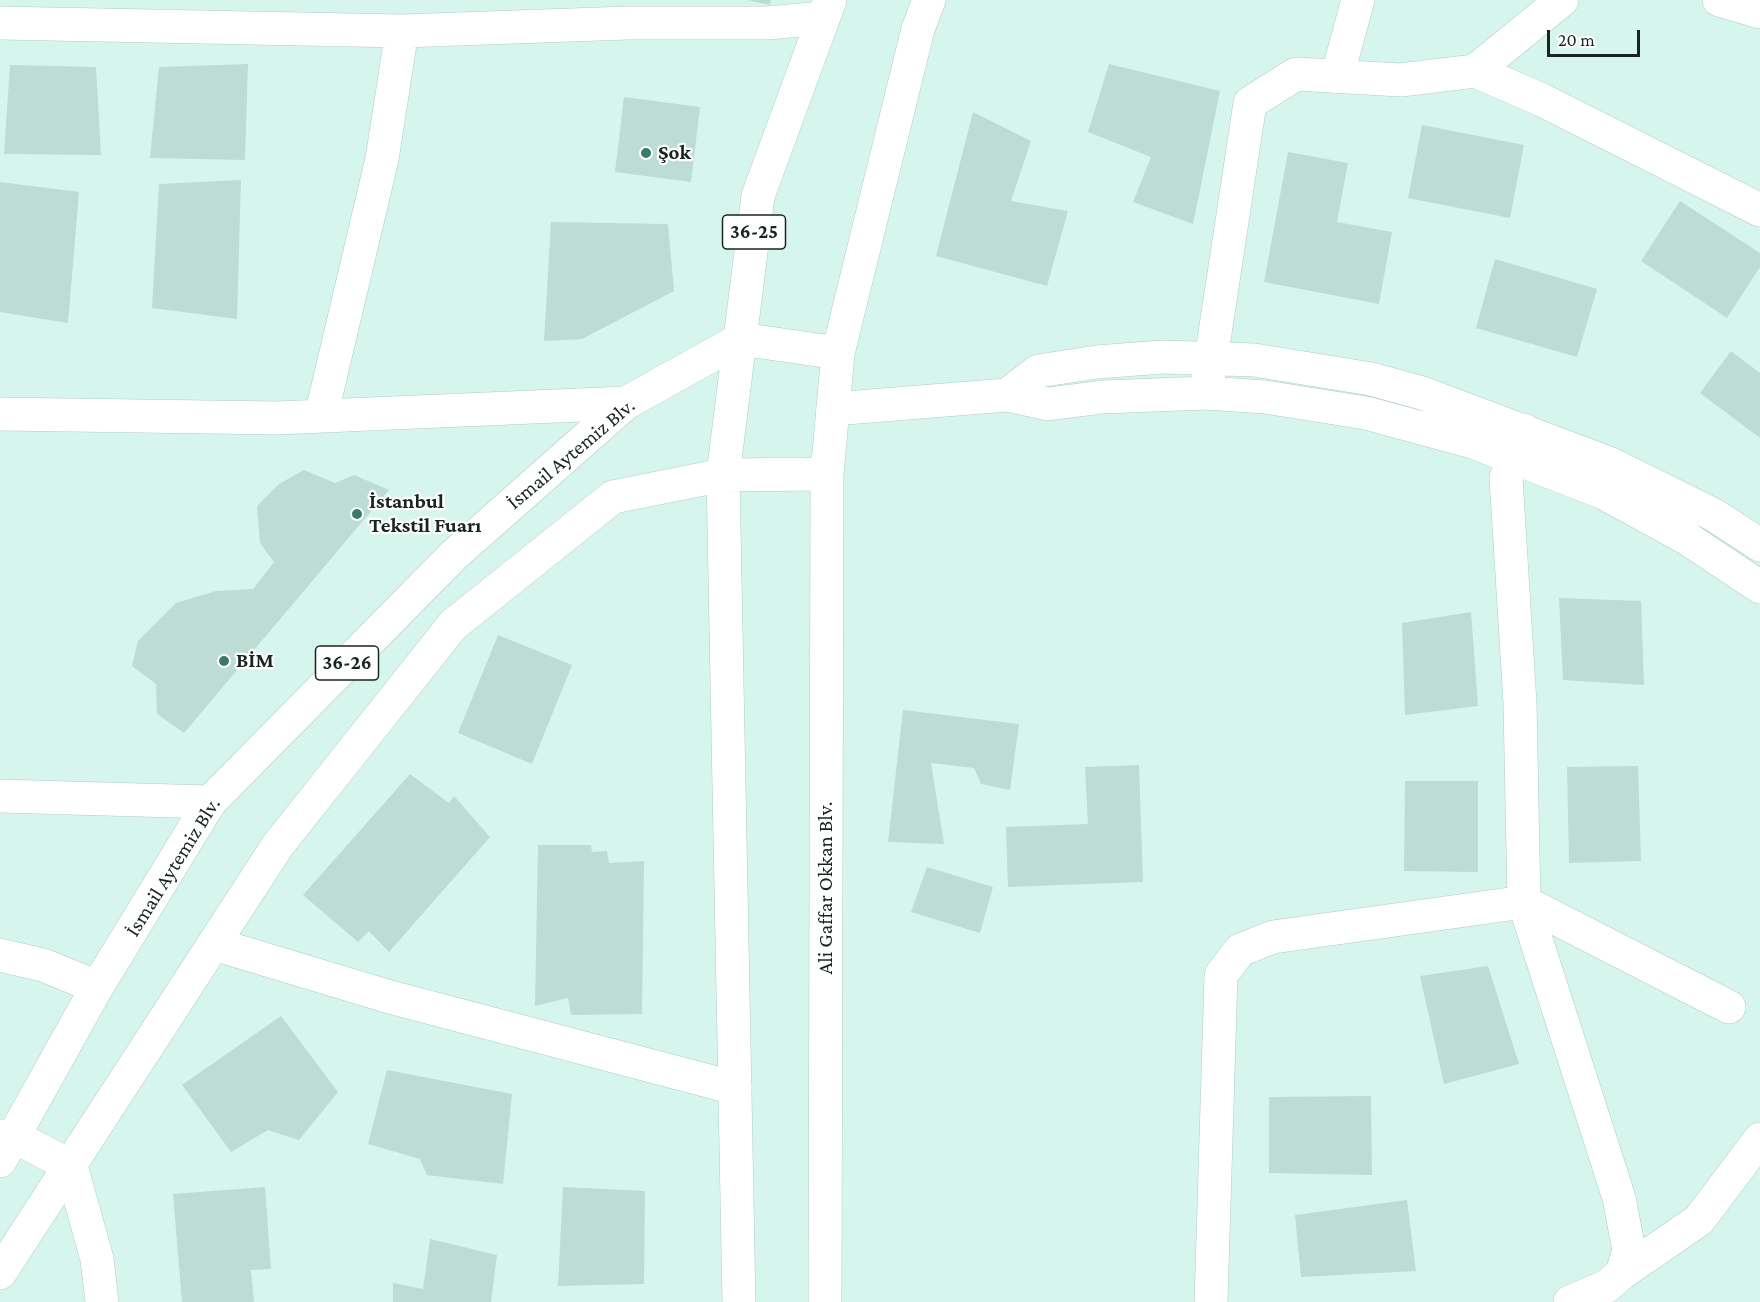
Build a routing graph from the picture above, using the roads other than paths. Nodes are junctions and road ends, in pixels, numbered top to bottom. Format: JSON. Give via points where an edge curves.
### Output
{"nodes":[{"id":1,"x":929,"y":0,"type":"edge"},
{"id":2,"x":1358,"y":0,"type":"edge"},
{"id":3,"x":1562,"y":0,"type":"edge"},
{"id":4,"x":1719,"y":0,"type":"edge"},
{"id":5,"x":826,"y":9,"type":"edge"},
{"id":6,"x":1760,"y":12,"type":"edge"},
{"id":7,"x":267,"y":14,"type":"edge"},
{"id":8,"x":0,"y":23,"type":"edge"},
{"id":9,"x":402,"y":31,"type":"junction"},
{"id":10,"x":1475,"y":71,"type":"junction"},
{"id":11,"x":1337,"y":77,"type":"junction"},
{"id":12,"x":1760,"y":210,"type":"edge"},
{"id":13,"x":741,"y":339,"type":"junction"},
{"id":14,"x":838,"y":352,"type":"junction"},
{"id":15,"x":1211,"y":358,"type":"junction"},
{"id":16,"x":1206,"y":393,"type":"junction"},
{"id":17,"x":1007,"y":395,"type":"junction"},
{"id":18,"x":626,"y":403,"type":"junction"},
{"id":19,"x":833,"y":410,"type":"junction"},
{"id":20,"x":0,"y":414,"type":"edge"},
{"id":21,"x":321,"y":416,"type":"junction"},
{"id":22,"x":1519,"y":443,"type":"junction"},
{"id":23,"x":827,"y":474,"type":"junction"},
{"id":24,"x":723,"y":475,"type":"junction"},
{"id":25,"x":1760,"y":545,"type":"edge"},
{"id":26,"x":1759,"y":584,"type":"edge"},
{"id":27,"x":0,"y":796,"type":"edge"},
{"id":28,"x":210,"y":802,"type":"junction"},
{"id":29,"x":1524,"y":902,"type":"junction"},
{"id":30,"x":214,"y":944,"type":"junction"},
{"id":31,"x":0,"y":955,"type":"edge"},
{"id":32,"x":97,"y":987,"type":"junction"},
{"id":33,"x":1729,"y":1007,"type":"dead end"},
{"id":34,"x":735,"y":1088,"type":"junction"},
{"id":35,"x":1760,"y":1139,"type":"edge"},
{"id":36,"x":4,"y":1144,"type":"edge"},
{"id":37,"x":71,"y":1166,"type":"junction"},
{"id":38,"x":0,"y":1273,"type":"edge"},
{"id":39,"x":1622,"y":1273,"type":"junction"},
{"id":40,"x":102,"y":1302,"type":"edge"},
{"id":41,"x":740,"y":1302,"type":"edge"},
{"id":42,"x":825,"y":1302,"type":"edge"},
{"id":43,"x":1211,"y":1302,"type":"edge"},
{"id":44,"x":1570,"y":1302,"type":"edge"}],
"edges":[{"from":1,"to":14,"type":"street","name":"Ali Gaffar Okkan Blv.","via":[[918,29]]},
{"from":2,"to":11,"type":"street"},
{"from":3,"to":10,"type":"street"},
{"from":4,"to":6,"type":"street"},
{"from":5,"to":9,"type":"street","via":[[767,23],[628,23]]},
{"from":5,"to":13,"type":"street","number":"36-25","via":[[758,196]]},
{"from":7,"to":8,"type":"street"},
{"from":7,"to":9,"type":"street"},
{"from":9,"to":21,"type":"street","via":[[382,159]]},
{"from":10,"to":11,"type":"street","via":[[1401,80]]},
{"from":10,"to":12,"type":"street","via":[[1552,104]]},
{"from":11,"to":15,"type":"street","via":[[1296,74],[1250,103]]},
{"from":13,"to":14,"type":"street"},
{"from":13,"to":18,"type":"street","name":"İsmail Aytemiz Blv.","number":"36-26"},
{"from":13,"to":24,"type":"street","number":"36-25"},
{"from":14,"to":19,"type":"street","name":"Ali Gaffar Okkan Blv."},
{"from":15,"to":16,"type":"street"},
{"from":15,"to":17,"type":"street","via":[[1162,357],[1038,371]]},
{"from":15,"to":22,"type":"street","via":[[1299,365],[1422,393]]},
{"from":16,"to":17,"type":"street","via":[[1103,397],[1048,404]]},
{"from":16,"to":22,"type":"street","via":[[1265,397],[1366,413],[1462,439]]},
{"from":17,"to":19,"type":"street"},
{"from":18,"to":21,"type":"street"},
{"from":18,"to":28,"type":"street","name":"İsmail Aytemiz Blv.","number":"36-26","via":[[454,555]]},
{"from":19,"to":23,"type":"street","name":"Ali Gaffar Okkan Blv."},
{"from":20,"to":21,"type":"street"},
{"from":22,"to":25,"type":"street","via":[[1660,487]]},
{"from":22,"to":26,"type":"street"},
{"from":22,"to":29,"type":"street","via":[[1506,478],[1520,704]]},
{"from":23,"to":24,"type":"street","number":"36-26"},
{"from":23,"to":42,"type":"street","name":"Ali Gaffar Okkan Blv."},
{"from":24,"to":30,"type":"street","number":"36-26","via":[[613,497],[453,624],[278,845]]},
{"from":24,"to":34,"type":"street"},
{"from":27,"to":28,"type":"street"},
{"from":28,"to":32,"type":"street","name":"İsmail Aytemiz Blv.","number":"36-26"},
{"from":29,"to":33,"type":"street"},
{"from":29,"to":39,"type":"street","via":[[1619,1198],[1629,1250]]},
{"from":29,"to":43,"type":"street","via":[[1273,937],[1240,950],[1221,975]]},
{"from":30,"to":34,"type":"street","via":[[390,997]]},
{"from":30,"to":37,"type":"street","number":"36-26"},
{"from":31,"to":32,"type":"street","via":[[43,965]]},
{"from":32,"to":36,"type":"street","name":"İsmail Aytemiz Blv.","number":"36-26"},
{"from":34,"to":41,"type":"street"},
{"from":35,"to":39,"type":"street","via":[[1699,1220]]},
{"from":36,"to":37,"type":"street"},
{"from":37,"to":38,"type":"street","number":"36-26"},
{"from":37,"to":40,"type":"street","via":[[97,1259]]},
{"from":39,"to":44,"type":"street","via":[[1607,1286]]}]}
